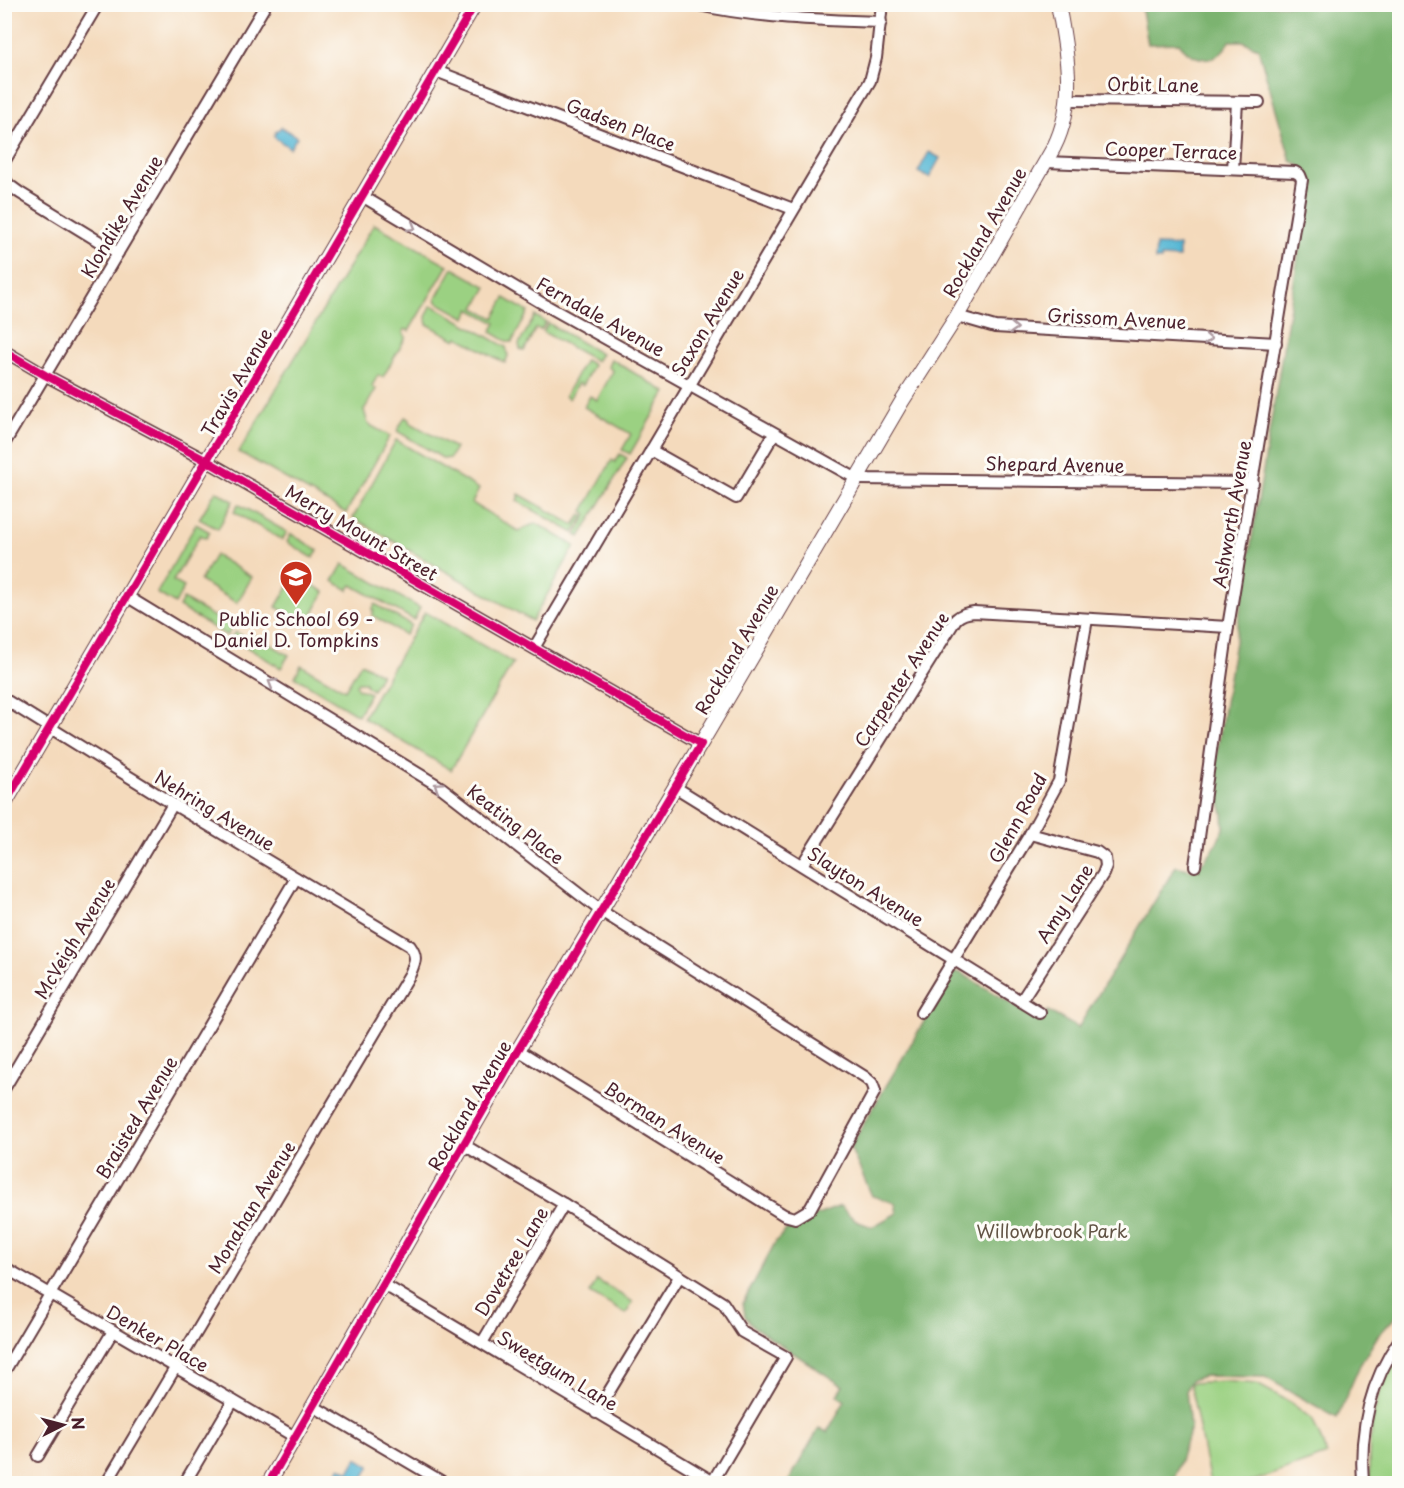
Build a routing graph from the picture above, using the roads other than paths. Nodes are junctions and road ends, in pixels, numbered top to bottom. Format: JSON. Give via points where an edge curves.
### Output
{"nodes":[{"id":1,"x":98,"y":4,"type":"edge"},
{"id":2,"x":266,"y":4,"type":"edge"},
{"id":3,"x":475,"y":4,"type":"edge"},
{"id":4,"x":694,"y":4,"type":"edge"},
{"id":5,"x":882,"y":4,"type":"edge"},
{"id":6,"x":1058,"y":4,"type":"edge"},
{"id":7,"x":881,"y":22,"type":"junction"},
{"id":8,"x":436,"y":71,"type":"junction"},
{"id":9,"x":1068,"y":100,"type":"junction"},
{"id":10,"x":1237,"y":102,"type":"junction"},
{"id":11,"x":1259,"y":102,"type":"dead end"},
{"id":12,"x":4,"y":162,"type":"edge"},
{"id":13,"x":1046,"y":162,"type":"junction"},
{"id":14,"x":1233,"y":169,"type":"junction"},
{"id":15,"x":1295,"y":172,"type":"joint"},
{"id":16,"x":4,"y":178,"type":"edge"},
{"id":17,"x":362,"y":196,"type":"junction"},
{"id":18,"x":793,"y":209,"type":"junction"},
{"id":19,"x":118,"y":253,"type":"junction"},
{"id":20,"x":957,"y":316,"type":"junction"},
{"id":21,"x":1276,"y":343,"type":"junction"},
{"id":22,"x":4,"y":351,"type":"edge"},
{"id":23,"x":45,"y":375,"type":"junction"},
{"id":24,"x":689,"y":385,"type":"junction"},
{"id":25,"x":774,"y":434,"type":"junction"},
{"id":26,"x":4,"y":444,"type":"edge"},
{"id":27,"x":651,"y":450,"type":"junction"},
{"id":28,"x":207,"y":461,"type":"junction"},
{"id":29,"x":857,"y":479,"type":"junction"},
{"id":30,"x":1253,"y":483,"type":"junction"},
{"id":31,"x":128,"y":597,"type":"junction"},
{"id":32,"x":1087,"y":619,"type":"junction"},
{"id":33,"x":1228,"y":627,"type":"junction"},
{"id":34,"x":534,"y":648,"type":"junction"},
{"id":35,"x":4,"y":699,"type":"edge"},
{"id":36,"x":50,"y":728,"type":"junction"},
{"id":37,"x":701,"y":744,"type":"junction"},
{"id":38,"x":675,"y":787,"type":"junction"},
{"id":39,"x":173,"y":804,"type":"junction"},
{"id":40,"x":4,"y":805,"type":"edge"},
{"id":41,"x":1030,"y":834,"type":"junction"},
{"id":42,"x":802,"y":865,"type":"junction"},
{"id":43,"x":1195,"y":866,"type":"dead end"},
{"id":44,"x":296,"y":878,"type":"junction"},
{"id":45,"x":601,"y":910,"type":"junction"},
{"id":46,"x":410,"y":946,"type":"joint"},
{"id":47,"x":952,"y":959,"type":"junction"},
{"id":48,"x":1021,"y":1001,"type":"junction"},
{"id":49,"x":921,"y":1013,"type":"dead end"},
{"id":50,"x":1040,"y":1013,"type":"dead end"},
{"id":51,"x":518,"y":1050,"type":"junction"},
{"id":52,"x":4,"y":1089,"type":"edge"},
{"id":53,"x":464,"y":1145,"type":"junction"},
{"id":54,"x":564,"y":1204,"type":"junction"},
{"id":55,"x":795,"y":1218,"type":"joint"},
{"id":56,"x":4,"y":1267,"type":"edge"},
{"id":57,"x":679,"y":1277,"type":"junction"},
{"id":58,"x":383,"y":1284,"type":"junction"},
{"id":59,"x":50,"y":1294,"type":"junction"},
{"id":60,"x":113,"y":1330,"type":"junction"},
{"id":61,"x":1400,"y":1339,"type":"edge"},
{"id":62,"x":482,"y":1343,"type":"junction"},
{"id":63,"x":175,"y":1367,"type":"junction"},
{"id":64,"x":4,"y":1372,"type":"edge"},
{"id":65,"x":233,"y":1401,"type":"junction"},
{"id":66,"x":312,"y":1406,"type":"junction"},
{"id":67,"x":596,"y":1413,"type":"junction"},
{"id":68,"x":295,"y":1437,"type":"junction"},
{"id":69,"x":38,"y":1456,"type":"dead end"},
{"id":70,"x":715,"y":1483,"type":"edge"},
{"id":71,"x":106,"y":1484,"type":"edge"},
{"id":72,"x":184,"y":1484,"type":"edge"},
{"id":73,"x":268,"y":1484,"type":"edge"},
{"id":74,"x":446,"y":1484,"type":"edge"},
{"id":75,"x":1363,"y":1484,"type":"edge"}],
"edges":[{"from":1,"to":12,"type":"street"},
{"from":2,"to":19,"type":"street","name":"Klondike Avenue"},
{"from":3,"to":8,"type":"street","name":"Travis Avenue"},
{"from":4,"to":7,"type":"street","via":[[789,19]]},
{"from":5,"to":7,"type":"street","name":"Saxon Avenue"},
{"from":6,"to":9,"type":"street","name":"Rockland Avenue","via":[[1069,66]]},
{"from":7,"to":18,"type":"street","name":"Saxon Avenue","via":[[870,81]]},
{"from":8,"to":17,"type":"street","name":"Travis Avenue"},
{"from":8,"to":18,"type":"street","name":"Gadsen Place"},
{"from":9,"to":10,"type":"street","name":"Orbit Lane"},
{"from":9,"to":13,"type":"street","name":"Rockland Avenue","via":[[1062,130]]},
{"from":10,"to":11,"type":"street","name":"Orbit Lane"},
{"from":10,"to":14,"type":"street"},
{"from":13,"to":14,"type":"street","name":"Cooper Terrace"},
{"from":13,"to":20,"type":"street","name":"Rockland Avenue"},
{"from":14,"to":15,"type":"street","name":"Cooper Terrace"},
{"from":15,"to":21,"type":"street","name":"Ashworth Avenue","via":[[1302,180]]},
{"from":16,"to":19,"type":"street","via":[[21,193]]},
{"from":17,"to":24,"type":"street","name":"Ferndale Avenue","one_way":true,"via":[[484,270]]},
{"from":17,"to":28,"type":"street","name":"Travis Avenue"},
{"from":18,"to":24,"type":"street","name":"Saxon Avenue"},
{"from":19,"to":23,"type":"street","name":"Klondike Avenue"},
{"from":20,"to":21,"type":"street","name":"Grissom Avenue","one_way":true,"via":[[995,327]]},
{"from":20,"to":29,"type":"street","name":"Rockland Avenue"},
{"from":21,"to":30,"type":"street","name":"Ashworth Avenue"},
{"from":22,"to":23,"type":"street","name":"Merry Mount Street"},
{"from":23,"to":26,"type":"street","name":"Klondike Avenue"},
{"from":23,"to":28,"type":"street","name":"Merry Mount Street"},
{"from":24,"to":25,"type":"street","name":"Ferndale Avenue"},
{"from":24,"to":27,"type":"street","name":"Saxon Avenue"},
{"from":25,"to":27,"type":"street","via":[[736,498]]},
{"from":25,"to":29,"type":"street","name":"Ferndale Avenue"},
{"from":27,"to":34,"type":"street","name":"Saxon Avenue"},
{"from":28,"to":31,"type":"street","name":"Travis Avenue"},
{"from":28,"to":34,"type":"street","name":"Merry Mount Street"},
{"from":29,"to":30,"type":"street","name":"Shepard Avenue"},
{"from":29,"to":37,"type":"street","name":"Rockland Avenue"},
{"from":30,"to":33,"type":"street","name":"Ashworth Avenue"},
{"from":31,"to":36,"type":"street","name":"Travis Avenue"},
{"from":45,"to":31,"type":"street","name":"Keating Place","one_way":true,"via":[[442,788]]},
{"from":32,"to":33,"type":"street","name":"Carpenter Avenue"},
{"from":32,"to":41,"type":"street","name":"Glenn Road","via":[[1059,781]]},
{"from":32,"to":42,"type":"street","name":"Carpenter Avenue","via":[[974,612],[956,619]]},
{"from":33,"to":43,"type":"street","name":"Ashworth Avenue"},
{"from":34,"to":37,"type":"street","name":"Merry Mount Street"},
{"from":35,"to":36,"type":"street","name":"Nehring Avenue"},
{"from":36,"to":39,"type":"street","name":"Nehring Avenue"},
{"from":36,"to":40,"type":"street","name":"Travis Avenue"},
{"from":37,"to":38,"type":"street","name":"Rockland Avenue"},
{"from":38,"to":42,"type":"street","name":"Slayton Avenue"},
{"from":38,"to":45,"type":"street","name":"Rockland Avenue"},
{"from":39,"to":44,"type":"street","name":"Nehring Avenue"},
{"from":39,"to":52,"type":"street","name":"McVeigh Avenue"},
{"from":41,"to":47,"type":"street","name":"Glenn Road"},
{"from":41,"to":48,"type":"street","name":"Amy Lane","via":[[1097,852],[1105,858],[1106,866]]},
{"from":42,"to":47,"type":"street","name":"Slayton Avenue"},
{"from":44,"to":46,"type":"street","name":"Nehring Avenue"},
{"from":44,"to":59,"type":"street","name":"Braisted Avenue"},
{"from":45,"to":51,"type":"street","name":"Rockland Avenue"},
{"from":45,"to":55,"type":"street","name":"Keating Place","via":[[872,1083],[873,1096],[810,1209]]},
{"from":46,"to":63,"type":"street","name":"Monahan Avenue","via":[[416,961],[410,974]]},
{"from":47,"to":48,"type":"street","name":"Slayton Avenue"},
{"from":47,"to":49,"type":"street","name":"Glenn Road"},
{"from":48,"to":50,"type":"street","name":"Slayton Avenue"},
{"from":51,"to":53,"type":"street","name":"Rockland Avenue"},
{"from":51,"to":55,"type":"street","name":"Borman Avenue","via":[[784,1215]]},
{"from":53,"to":54,"type":"street","name":"Dovetree Lane"},
{"from":53,"to":58,"type":"street","name":"Rockland Avenue"},
{"from":54,"to":57,"type":"street"},
{"from":54,"to":62,"type":"street","name":"Dovetree Lane"},
{"from":56,"to":59,"type":"street","name":"Denker Place"},
{"from":57,"to":67,"type":"street"},
{"from":57,"to":70,"type":"street","via":[[723,1303],[742,1332],[786,1357]]},
{"from":58,"to":62,"type":"street","name":"Sweetgum Lane"},
{"from":58,"to":66,"type":"street","name":"Rockland Avenue"},
{"from":59,"to":60,"type":"street","name":"Denker Place"},
{"from":59,"to":64,"type":"street","name":"Braisted Avenue"},
{"from":60,"to":63,"type":"street","name":"Denker Place"},
{"from":60,"to":69,"type":"street"},
{"from":61,"to":75,"type":"street","via":[[1380,1371],[1365,1414]]},
{"from":62,"to":67,"type":"street","name":"Sweetgum Lane"},
{"from":63,"to":65,"type":"street","name":"Denker Place"},
{"from":63,"to":71,"type":"street","name":"Monahan Avenue"},
{"from":65,"to":68,"type":"street","name":"Denker Place"},
{"from":65,"to":72,"type":"street"},
{"from":66,"to":68,"type":"street","name":"Rockland Avenue"},
{"from":66,"to":74,"type":"street"},
{"from":67,"to":70,"type":"street","name":"Sweetgum Lane"},
{"from":68,"to":73,"type":"street","name":"Rockland Avenue"}]}
